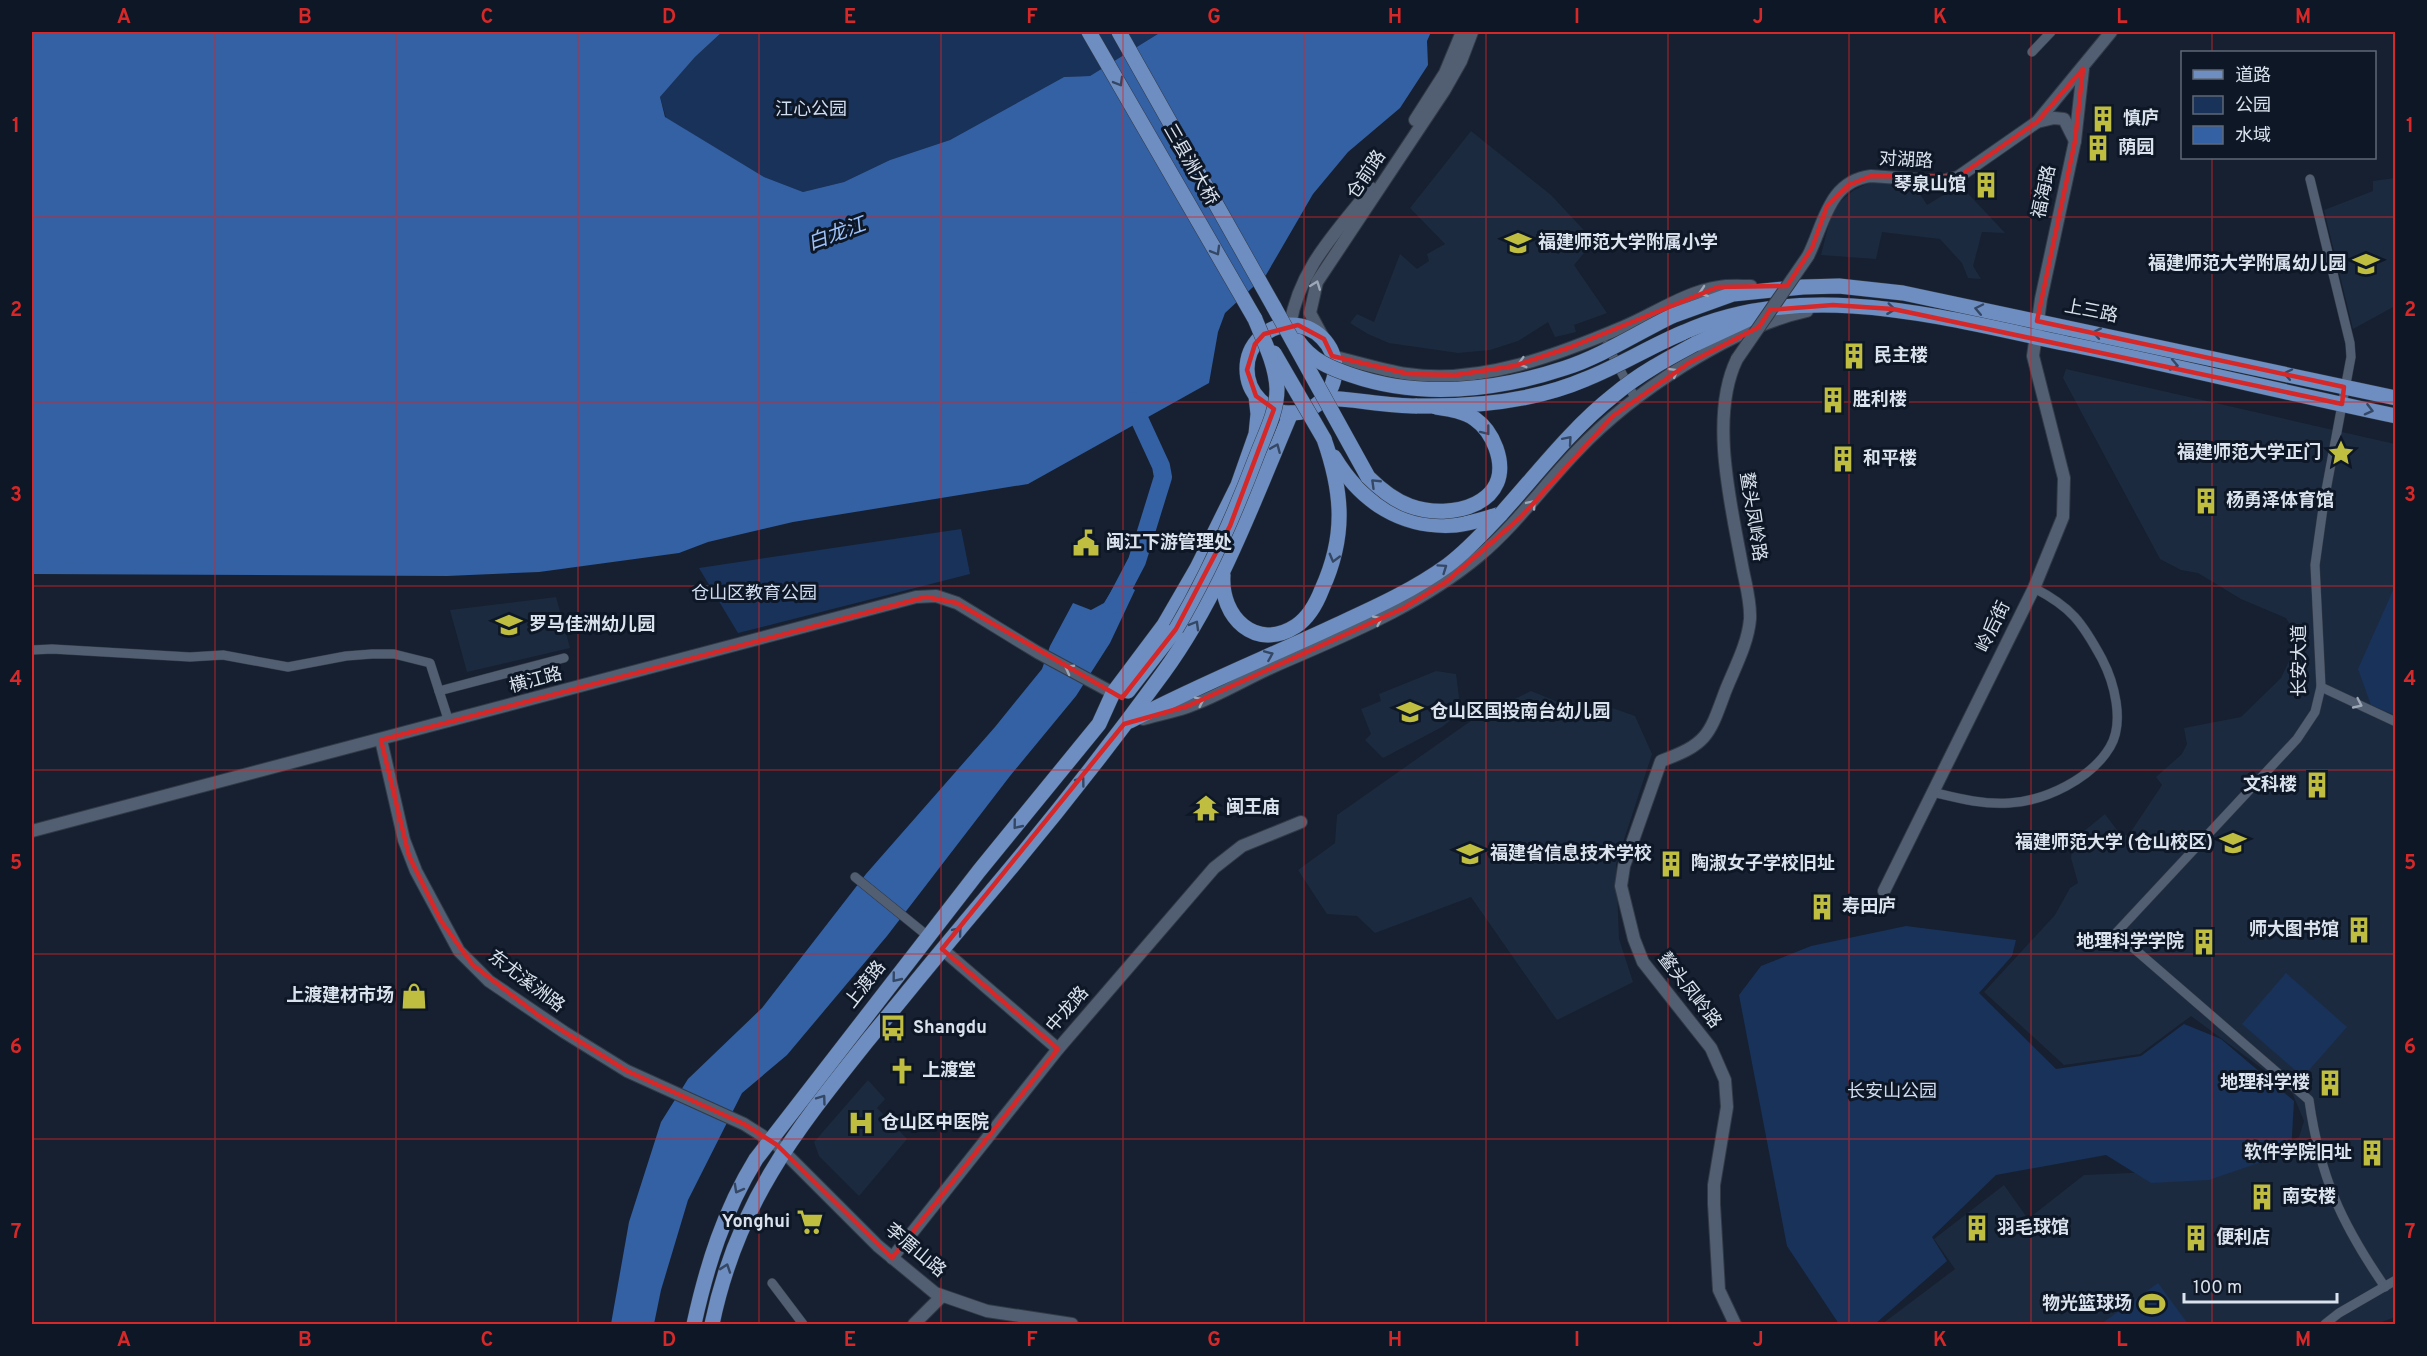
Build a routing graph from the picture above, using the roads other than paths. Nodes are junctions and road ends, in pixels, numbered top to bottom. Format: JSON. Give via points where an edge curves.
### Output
{"nodes":[{"id":1,"x":1089,"y":32,"type":"edge"},
{"id":2,"x":1119,"y":32,"type":"edge"},
{"id":3,"x":1462,"y":32,"type":"edge"},
{"id":4,"x":1472,"y":32,"type":"edge"},
{"id":5,"x":2051,"y":32,"type":"edge"},
{"id":6,"x":2108,"y":33,"type":"edge"},
{"id":7,"x":2032,"y":52,"type":"dead end"},
{"id":8,"x":2082,"y":69,"type":"junction"},
{"id":9,"x":2037,"y":122,"type":"junction"},
{"id":10,"x":2075,"y":141,"type":"junction"},
{"id":11,"x":2310,"y":179,"type":"dead end"},
{"id":12,"x":1803,"y":287,"type":"junction"},
{"id":13,"x":1833,"y":305,"type":"junction"},
{"id":14,"x":1274,"y":307,"type":"junction"},
{"id":15,"x":1767,"y":311,"type":"junction"},
{"id":16,"x":1255,"y":319,"type":"junction"},
{"id":17,"x":2037,"y":321,"type":"junction"},
{"id":18,"x":1290,"y":325,"type":"junction"},
{"id":19,"x":1677,"y":325,"type":"junction"},
{"id":20,"x":1602,"y":335,"type":"junction"},
{"id":21,"x":2035,"y":337,"type":"junction"},
{"id":22,"x":1324,"y":339,"type":"junction"},
{"id":23,"x":1332,"y":356,"type":"junction"},
{"id":24,"x":1737,"y":359,"type":"joint"},
{"id":25,"x":2344,"y":387,"type":"junction"},
{"id":26,"x":1328,"y":392,"type":"junction"},
{"id":27,"x":1256,"y":396,"type":"junction"},
{"id":28,"x":2396,"y":398,"type":"edge"},
{"id":29,"x":1635,"y":399,"type":"junction"},
{"id":30,"x":1418,"y":403,"type":"junction"},
{"id":31,"x":2342,"y":404,"type":"junction"},
{"id":32,"x":1436,"y":407,"type":"junction"},
{"id":33,"x":1291,"y":413,"type":"junction"},
{"id":34,"x":2396,"y":416,"type":"edge"},
{"id":35,"x":1324,"y":439,"type":"junction"},
{"id":36,"x":1501,"y":514,"type":"junction"},
{"id":37,"x":1224,"y":568,"type":"junction"},
{"id":38,"x":2034,"y":588,"type":"junction"},
{"id":39,"x":32,"y":650,"type":"edge"},
{"id":40,"x":564,"y":658,"type":"dead end"},
{"id":41,"x":2321,"y":687,"type":"junction"},
{"id":42,"x":1107,"y":690,"type":"junction"},
{"id":43,"x":439,"y":691,"type":"junction"},
{"id":44,"x":449,"y":722,"type":"junction"},
{"id":45,"x":2396,"y":722,"type":"edge"},
{"id":46,"x":1099,"y":724,"type":"junction"},
{"id":47,"x":1124,"y":724,"type":"junction"},
{"id":48,"x":381,"y":740,"type":"junction"},
{"id":49,"x":1932,"y":792,"type":"junction"},
{"id":50,"x":1302,"y":822,"type":"dead end"},
{"id":51,"x":32,"y":831,"type":"edge"},
{"id":52,"x":855,"y":877,"type":"dead end"},
{"id":53,"x":1884,"y":891,"type":"dead end"},
{"id":54,"x":929,"y":937,"type":"junction"},
{"id":55,"x":942,"y":949,"type":"junction"},
{"id":56,"x":1058,"y":1049,"type":"junction"},
{"id":57,"x":769,"y":1140,"type":"junction"},
{"id":58,"x":784,"y":1151,"type":"junction"},
{"id":59,"x":892,"y":1258,"type":"junction"},
{"id":60,"x":2396,"y":1280,"type":"edge"},
{"id":61,"x":772,"y":1283,"type":"dead end"},
{"id":62,"x":2385,"y":1287,"type":"junction"},
{"id":63,"x":942,"y":1296,"type":"junction"},
{"id":64,"x":1039,"y":1321,"type":"edge"},
{"id":65,"x":694,"y":1324,"type":"edge"},
{"id":66,"x":712,"y":1324,"type":"edge"},
{"id":67,"x":803,"y":1324,"type":"edge"},
{"id":68,"x":914,"y":1324,"type":"edge"},
{"id":69,"x":1072,"y":1324,"type":"edge"},
{"id":70,"x":1734,"y":1324,"type":"edge"},
{"id":71,"x":2325,"y":1324,"type":"edge"}],
"edges":[{"from":1,"to":16,"type":"main road","name":"三县洲大桥","one_way":true},
{"from":2,"to":14,"type":"main road","name":"三县洲大桥"},
{"from":3,"to":18,"type":"street","name":"仓前路","via":[[1445,73],[1371,188],[1305,275],[1294,301]]},
{"from":22,"to":4,"type":"street","name":"仓前路","one_way":true,"via":[[1310,313],[1317,282],[1444,91]]},
{"from":5,"to":7,"type":"street"},
{"from":6,"to":8,"type":"street","name":"对湖路"},
{"from":8,"to":9,"type":"street","name":"对湖路"},
{"from":8,"to":10,"type":"street","name":"福海路"},
{"from":9,"to":10,"type":"street","via":[[2054,117],[2064,119]]},
{"from":9,"to":24,"type":"street","name":"对湖路","bridge":true,"via":[[1953,180],[1871,176],[1856,180],[1827,206],[1808,256]]},
{"from":10,"to":17,"type":"street","name":"福海路"},
{"from":11,"to":25,"type":"street","name":"长安大道","via":[[2350,343]]},
{"from":17,"to":12,"type":"main road","name":"上三路","one_way":true,"via":[[1903,292]]},
{"from":12,"to":19,"type":"main road","name":"上三路","via":[[1733,294]]},
{"from":12,"to":20,"type":"street","one_way":true,"via":[[1718,287],[1676,301]]},
{"from":13,"to":15,"type":"main road","name":"上三路"},
{"from":13,"to":21,"type":"main road","name":"上三路","one_way":true,"via":[[1893,309]]},
{"from":29,"to":13,"type":"street","one_way":true,"via":[[1689,363],[1756,328],[1782,316]]},
{"from":14,"to":19,"type":"main road","bridge":true,"via":[[1303,348],[1330,368],[1378,385],[1424,390],[1519,382]]},
{"from":32,"to":14,"type":"main road","one_way":true,"bridge":true,"via":[[1475,419],[1487,430],[1498,454],[1497,481],[1482,501],[1471,507],[1444,512],[1409,506],[1368,477]]},
{"from":15,"to":19,"type":"main road","name":"上三路"},
{"from":36,"to":15,"type":"main road","one_way":true,"bridge":true,"via":[[1613,395],[1656,364]]},
{"from":16,"to":35,"type":"main road","bridge":true},
{"from":16,"to":46,"type":"main road","bridge":true,"via":[[1270,356],[1277,388],[1270,422],[1230,526],[1176,629]]},
{"from":17,"to":21,"type":"street","name":"福海路"},
{"from":25,"to":17,"type":"main road","name":"上三路","one_way":true},
{"from":18,"to":22,"type":"main road","via":[[1306,327]]},
{"from":18,"to":27,"type":"main road","via":[[1264,334],[1251,350],[1247,370]]},
{"from":19,"to":30,"type":"main road","via":[[1581,373],[1551,383],[1476,398]]},
{"from":19,"to":32,"type":"main road","bridge":true,"via":[[1575,383],[1503,401]]},
{"from":20,"to":23,"type":"street","one_way":true,"via":[[1514,366],[1456,375],[1409,374]]},
{"from":20,"to":29,"type":"street"},
{"from":21,"to":31,"type":"main road","name":"上三路","one_way":true},
{"from":21,"to":38,"type":"street","name":"岭后街","via":[[2033,364],[2064,478],[2065,502],[2057,534]]},
{"from":22,"to":23,"type":"main road"},
{"from":23,"to":26,"type":"main road","via":[[1335,368]]},
{"from":24,"to":70,"type":"street","name":"鳌头凤岭路","via":[[1728,390],[1725,458],[1749,605],[1749,629],[1707,735],[1692,748],[1661,760],[1621,879],[1643,962],[1711,1048],[1725,1080],[1728,1107],[1714,1204],[1719,1290]]},
{"from":25,"to":28,"type":"main road","name":"上三路"},
{"from":25,"to":31,"type":"street","name":"长安大道"},
{"from":26,"to":30,"type":"main road"},
{"from":26,"to":33,"type":"main road","via":[[1304,412]]},
{"from":27,"to":33,"type":"main road","via":[[1265,405]]},
{"from":27,"to":42,"type":"main road","name":"上渡路","via":[[1256,434],[1238,485],[1170,616]]},
{"from":47,"to":29,"type":"street","one_way":true,"via":[[1188,706],[1404,608],[1446,582],[1521,517],[1577,450]]},
{"from":30,"to":32,"type":"main road","bridge":true},
{"from":31,"to":34,"type":"main road","name":"上三路","one_way":true},
{"from":31,"to":41,"type":"street","name":"长安大道","via":[[2315,565]]},
{"from":37,"to":33,"type":"main road","name":"上渡路","one_way":true},
{"from":35,"to":36,"type":"main road","via":[[1355,487],[1379,507],[1406,520],[1425,525],[1457,525]]},
{"from":35,"to":37,"type":"main road","one_way":true,"via":[[1338,486],[1340,524],[1336,555],[1308,615],[1296,626],[1280,632],[1262,633],[1246,628],[1227,608],[1223,596]]},
{"from":47,"to":36,"type":"main road","one_way":true,"via":[[1409,590],[1448,565]]},
{"from":47,"to":37,"type":"main road","name":"上渡路","one_way":true,"via":[[1185,641]]},
{"from":38,"to":49,"type":"street","name":"岭后街"},
{"from":38,"to":49,"type":"street","via":[[2061,602],[2088,632],[2107,669],[2118,709],[2111,746],[2082,777],[2044,795],[1998,803]]},
{"from":39,"to":43,"type":"street","via":[[223,655],[294,667],[346,656],[394,654],[430,663]]},
{"from":40,"to":43,"type":"street"},
{"from":41,"to":45,"type":"street","one_way":true},
{"from":41,"to":62,"type":"street","name":"长安大道","via":[[2315,712],[2297,739],[2116,933],[2309,1100],[2315,1147],[2332,1197]]},
{"from":42,"to":44,"type":"street","name":"横江路","one_way":true,"via":[[946,598],[916,597]]},
{"from":42,"to":46,"type":"main road","name":"上渡路"},
{"from":43,"to":44,"type":"street"},
{"from":44,"to":48,"type":"street","name":"横江路"},
{"from":46,"to":54,"type":"main road","name":"上渡路","one_way":true},
{"from":55,"to":47,"type":"main road","name":"上渡路","one_way":true,"via":[[1046,827]]},
{"from":48,"to":51,"type":"street","name":"横江路"},
{"from":48,"to":57,"type":"street","name":"东尤溪洲路","via":[[409,856],[459,951],[489,981],[627,1071],[744,1124]]},
{"from":49,"to":53,"type":"street","name":"岭后街"},
{"from":50,"to":56,"type":"street","name":"中龙路","via":[[1242,846],[1224,858]]},
{"from":52,"to":54,"type":"street"},
{"from":54,"to":57,"type":"main road","name":"上渡路","one_way":true},
{"from":55,"to":56,"type":"street"},
{"from":58,"to":55,"type":"main road","name":"上渡路","one_way":true},
{"from":56,"to":59,"type":"street","name":"中龙路"},
{"from":57,"to":58,"type":"street","name":"李厝山路"},
{"from":57,"to":65,"type":"main road","name":"上渡路","one_way":true,"via":[[733,1199],[718,1233]]},
{"from":58,"to":59,"type":"street","name":"李厝山路"},
{"from":66,"to":58,"type":"main road","name":"上渡路","one_way":true,"via":[[731,1252],[759,1190]]},
{"from":59,"to":63,"type":"street","name":"李厝山路"},
{"from":60,"to":62,"type":"street"},
{"from":61,"to":67,"type":"street"},
{"from":62,"to":71,"type":"street"},
{"from":63,"to":64,"type":"street","name":"李厝山路","via":[[987,1311]]},
{"from":63,"to":68,"type":"street"},
{"from":64,"to":69,"type":"street","name":"李厝山路"}]}
